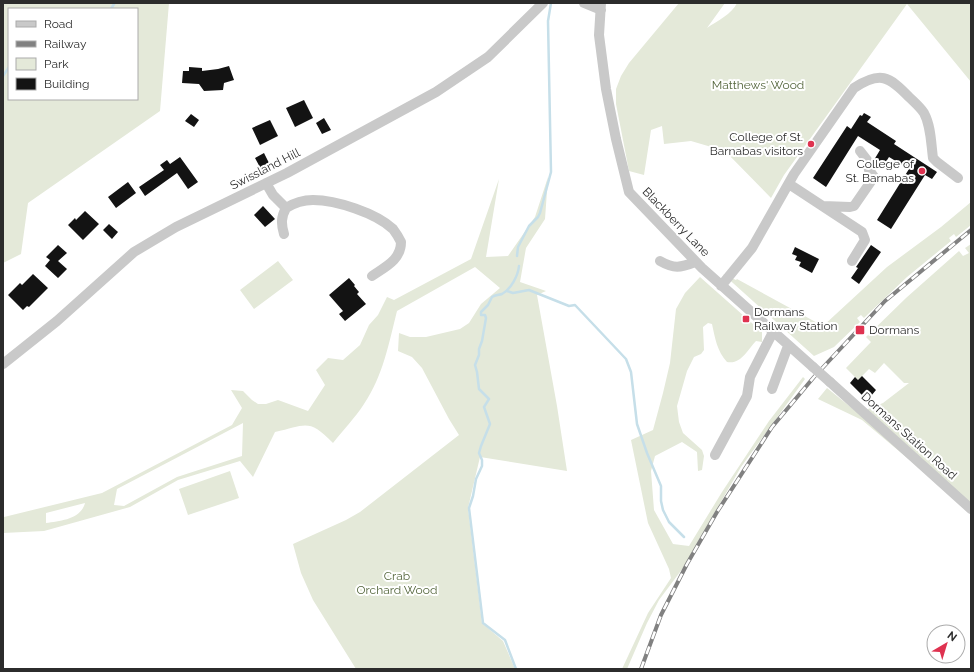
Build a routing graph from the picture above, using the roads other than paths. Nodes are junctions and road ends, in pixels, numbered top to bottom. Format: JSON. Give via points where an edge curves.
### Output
{"nodes":[{"id":1,"x":543,"y":3,"type":"edge"},
{"id":2,"x":584,"y":3,"type":"edge"},
{"id":3,"x":601,"y":6,"type":"edge"},
{"id":4,"x":860,"y":151,"type":"dead end"},
{"id":5,"x":958,"y":178,"type":"dead end"},
{"id":6,"x":266,"y":183,"type":"junction"},
{"id":7,"x":789,"y":184,"type":"junction"},
{"id":8,"x":823,"y":206,"type":"junction"},
{"id":9,"x":286,"y":208,"type":"junction"},
{"id":10,"x":284,"y":234,"type":"dead end"},
{"id":11,"x":660,"y":261,"type":"dead end"},
{"id":12,"x":852,"y":261,"type":"dead end"},
{"id":13,"x":695,"y":262,"type":"junction"},
{"id":14,"x":372,"y":276,"type":"dead end"},
{"id":15,"x":721,"y":286,"type":"junction"},
{"id":16,"x":773,"y":332,"type":"junction"},
{"id":17,"x":788,"y":346,"type":"junction"},
{"id":18,"x":3,"y":364,"type":"edge"},
{"id":19,"x":830,"y":382,"type":"joint"},
{"id":20,"x":772,"y":389,"type":"dead end"},
{"id":21,"x":715,"y":455,"type":"dead end"},
{"id":22,"x":971,"y":509,"type":"edge"}],
"edges":[{"from":1,"to":6,"type":"street","name":"Swissland Hill","via":[[488,57],[436,92]]},
{"from":2,"to":3,"type":"street"},
{"from":3,"to":13,"type":"street","name":"Blackberry Lane","via":[[599,35],[606,88],[629,192]]},
{"from":4,"to":8,"type":"street","via":[[874,177],[869,186],[854,206]]},
{"from":5,"to":7,"type":"street","via":[[934,158],[923,112],[889,79],[881,77],[854,88]]},
{"from":6,"to":9,"type":"street","via":[[273,195]]},
{"from":6,"to":18,"type":"street","name":"Swissland Hill","via":[[134,252],[57,321]]},
{"from":7,"to":8,"type":"street"},
{"from":7,"to":15,"type":"street","via":[[752,248]]},
{"from":8,"to":12,"type":"street","via":[[862,232],[864,240]]},
{"from":9,"to":10,"type":"street","via":[[282,214]]},
{"from":9,"to":14,"type":"street","via":[[312,200],[330,202],[377,218],[393,230],[402,242],[399,254]]},
{"from":11,"to":13,"type":"street","via":[[668,266],[680,267]]},
{"from":13,"to":15,"type":"street","name":"Blackberry Lane"},
{"from":15,"to":16,"type":"street","name":"Blackberry Lane"},
{"from":16,"to":17,"type":"street","name":"Blackberry Lane"},
{"from":16,"to":21,"type":"street","via":[[750,377],[747,396]]},
{"from":17,"to":19,"type":"street","name":"Blackberry Lane","bridge":true},
{"from":17,"to":20,"type":"street"},
{"from":19,"to":22,"type":"street","name":"Dormans Station Road"}]}
